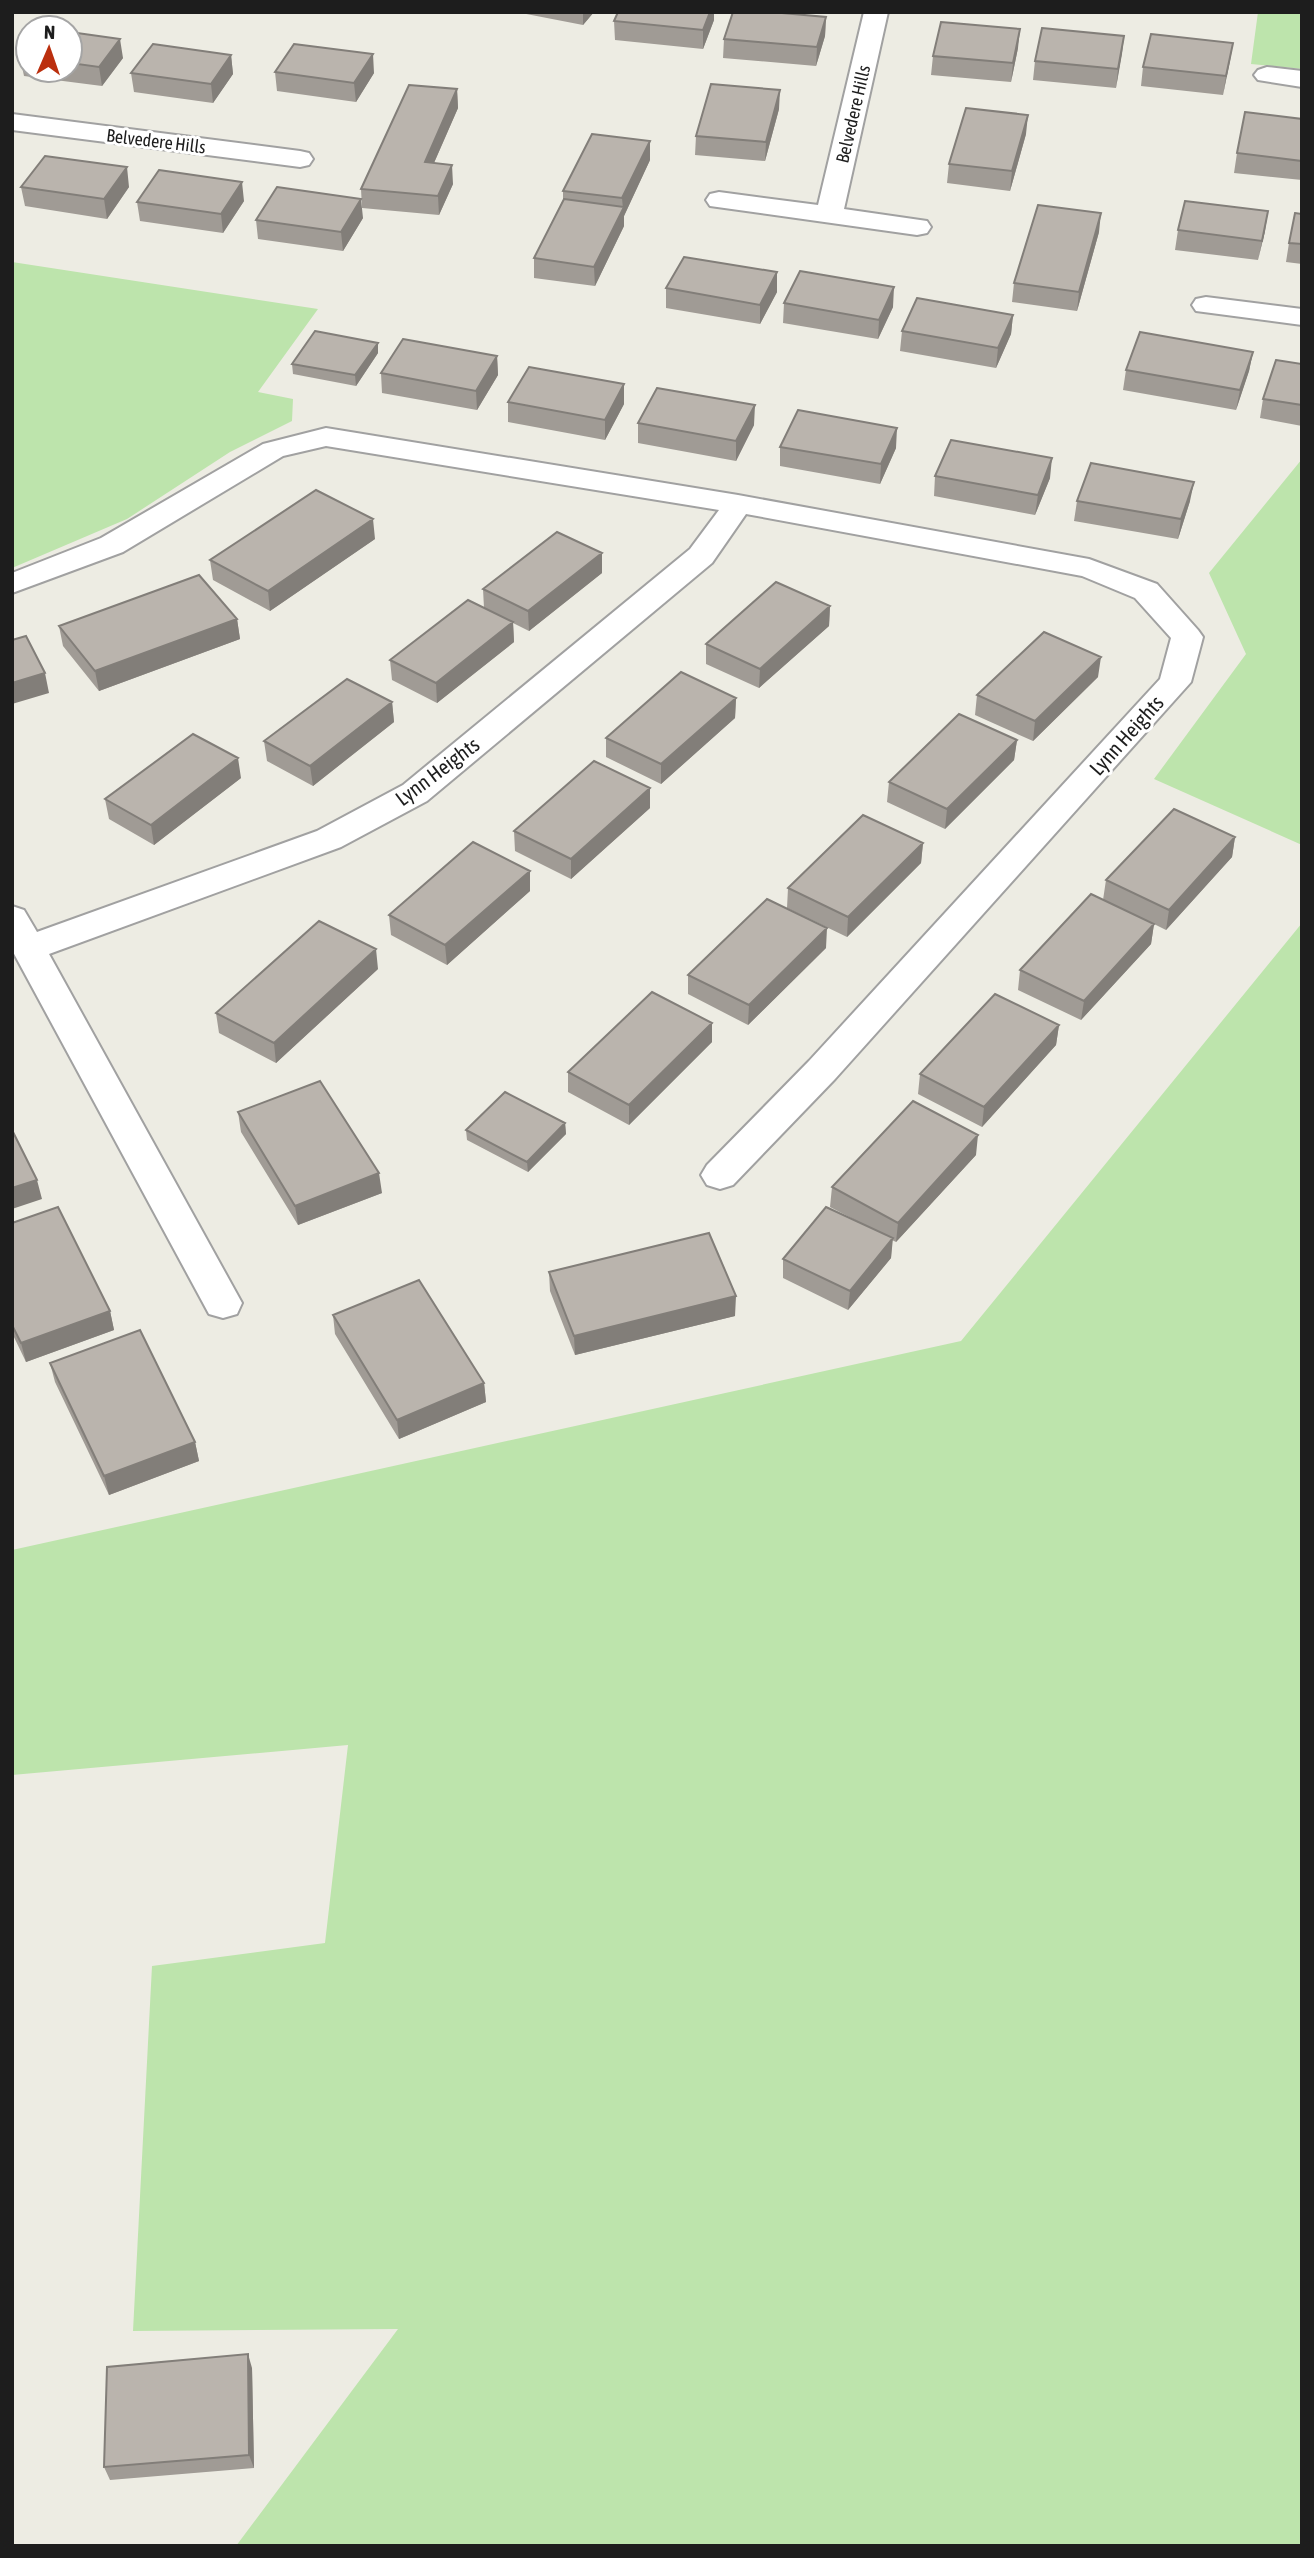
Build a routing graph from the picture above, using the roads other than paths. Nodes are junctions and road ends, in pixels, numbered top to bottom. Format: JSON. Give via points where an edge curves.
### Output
{"nodes":[{"id":1,"x":876,"y":12,"type":"edge"},
{"id":2,"x":1267,"y":75,"type":"dead end"},
{"id":3,"x":1302,"y":79,"type":"edge"},
{"id":4,"x":12,"y":122,"type":"edge"},
{"id":5,"x":300,"y":159,"type":"dead end"},
{"id":6,"x":719,"y":200,"type":"dead end"},
{"id":7,"x":829,"y":215,"type":"junction"},
{"id":8,"x":918,"y":227,"type":"dead end"},
{"id":9,"x":1206,"y":305,"type":"dead end"},
{"id":10,"x":1302,"y":317,"type":"edge"},
{"id":11,"x":738,"y":504,"type":"junction"},
{"id":12,"x":12,"y":584,"type":"edge"},
{"id":13,"x":21,"y":933,"type":"edge"},
{"id":14,"x":720,"y":1175,"type":"dead end"},
{"id":15,"x":223,"y":1303,"type":"dead end"}],
"edges":[{"from":1,"to":7,"type":"street","name":"Belvedere Hills"},
{"from":2,"to":3,"type":"street"},
{"from":4,"to":5,"type":"street","name":"Belvedere Hills"},
{"from":6,"to":7,"type":"street"},
{"from":7,"to":8,"type":"street"},
{"from":9,"to":10,"type":"street"},
{"from":11,"to":12,"type":"street","name":"Lynn Heights","via":[[326,437],[273,450],[112,545]]},
{"from":11,"to":13,"type":"street","name":"Lynn Heights","via":[[701,556],[415,793],[329,839]]},
{"from":11,"to":14,"type":"street","name":"Lynn Heights","via":[[1089,568],[1146,591],[1186,637],[1175,682],[822,1070]]},
{"from":13,"to":15,"type":"street","name":"Lynn Heights"}]}
